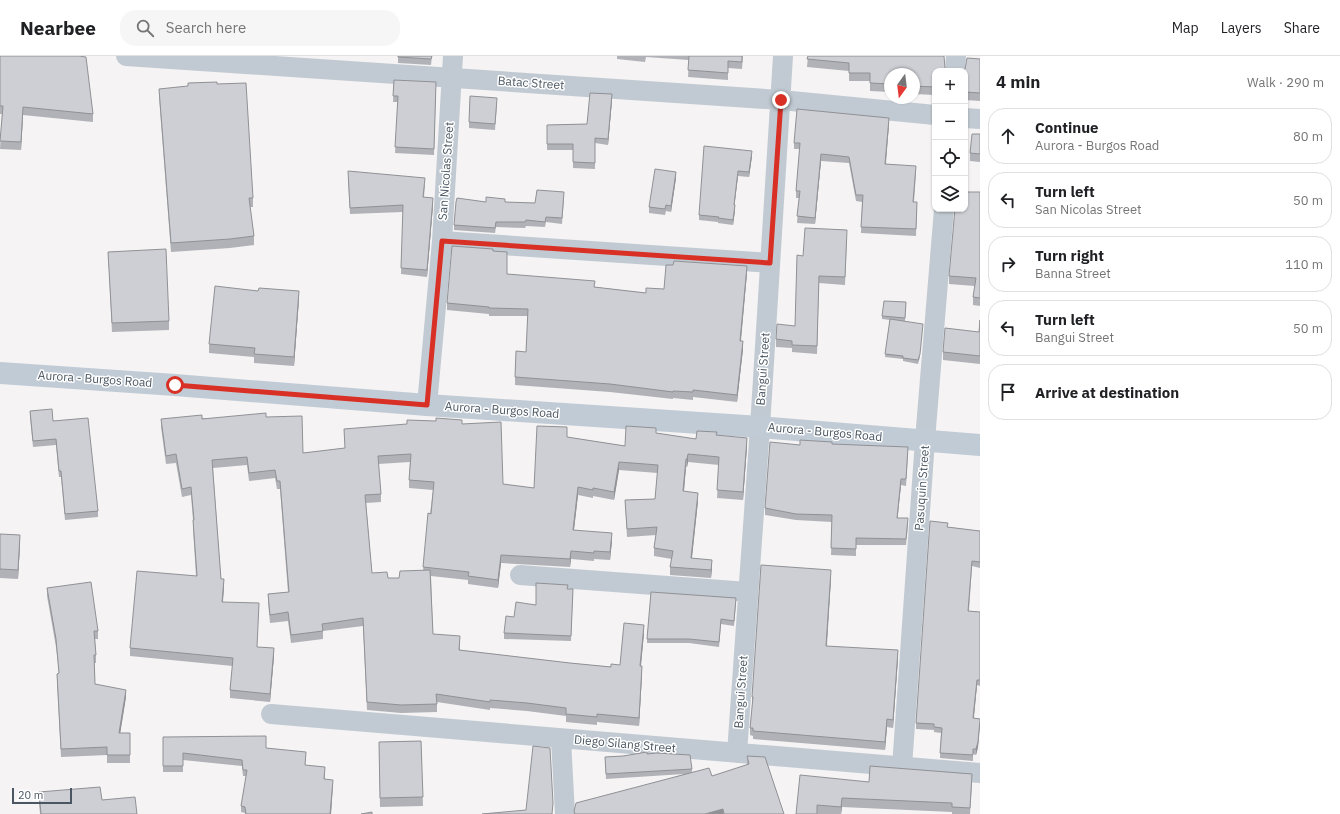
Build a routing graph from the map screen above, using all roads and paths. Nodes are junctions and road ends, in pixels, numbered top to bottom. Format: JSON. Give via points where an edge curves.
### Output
{"nodes":[{"id":1,"x":126,"y":56,"type":"edge"},
{"id":2,"x":454,"y":56,"type":"edge"},
{"id":3,"x":783,"y":56,"type":"edge"},
{"id":4,"x":956,"y":56,"type":"edge"},
{"id":5,"x":955,"y":68,"type":"edge"},
{"id":6,"x":453,"y":78,"type":"junction"},
{"id":7,"x":781,"y":100,"type":"junction"},
{"id":8,"x":932,"y":115,"type":"edge"},
{"id":9,"x":968,"y":118,"type":"edge"},
{"id":10,"x":980,"y":119,"type":"edge"},
{"id":11,"x":944,"y":212,"type":"edge"},
{"id":12,"x":442,"y":241,"type":"junction"},
{"id":13,"x":770,"y":263,"type":"junction"},
{"id":14,"x":0,"y":373,"type":"edge"},
{"id":15,"x":427,"y":405,"type":"junction"},
{"id":16,"x":760,"y":427,"type":"junction"},
{"id":17,"x":925,"y":440,"type":"junction"},
{"id":18,"x":980,"y":445,"type":"edge"},
{"id":19,"x":520,"y":575,"type":"dead end"},
{"id":20,"x":748,"y":592,"type":"junction"},
{"id":21,"x":271,"y":714,"type":"dead end"},
{"id":22,"x":561,"y":739,"type":"junction"},
{"id":23,"x":737,"y":753,"type":"junction"},
{"id":24,"x":902,"y":767,"type":"junction"},
{"id":25,"x":980,"y":774,"type":"edge"},
{"id":26,"x":565,"y":814,"type":"edge"}],
"edges":[{"from":1,"to":6,"type":"street","name":"Batac Street"},
{"from":2,"to":6,"type":"street","name":"San Nicolas Street"},
{"from":3,"to":7,"type":"street","name":"Bangui Street"},
{"from":4,"to":5,"type":"street"},
{"from":6,"to":7,"type":"street","name":"Batac Street"},
{"from":6,"to":12,"type":"street","name":"San Nicolas Street"},
{"from":7,"to":8,"type":"street","name":"Batac Street"},
{"from":7,"to":13,"type":"street","name":"Bangui Street"},
{"from":9,"to":10,"type":"street"},
{"from":11,"to":17,"type":"street","name":"Pasuquin Street"},
{"from":12,"to":13,"type":"street"},
{"from":12,"to":15,"type":"street","name":"San Nicolas Street"},
{"from":13,"to":16,"type":"street","name":"Bangui Street"},
{"from":14,"to":15,"type":"main road","name":"Aurora - Burgos Road"},
{"from":15,"to":16,"type":"main road","name":"Aurora - Burgos Road"},
{"from":16,"to":17,"type":"main road","name":"Aurora - Burgos Road"},
{"from":16,"to":20,"type":"street","name":"Bangui Street"},
{"from":17,"to":18,"type":"main road","name":"Aurora - Burgos Road"},
{"from":17,"to":24,"type":"street","name":"Pasuquin Street"},
{"from":19,"to":20,"type":"street"},
{"from":20,"to":23,"type":"street","name":"Bangui Street"},
{"from":21,"to":22,"type":"street","name":"Diego Silang Street"},
{"from":22,"to":23,"type":"street","name":"Diego Silang Street"},
{"from":22,"to":26,"type":"street"},
{"from":23,"to":24,"type":"street","name":"Diego Silang Street"},
{"from":24,"to":25,"type":"street","name":"Diego Silang Street"}]}
